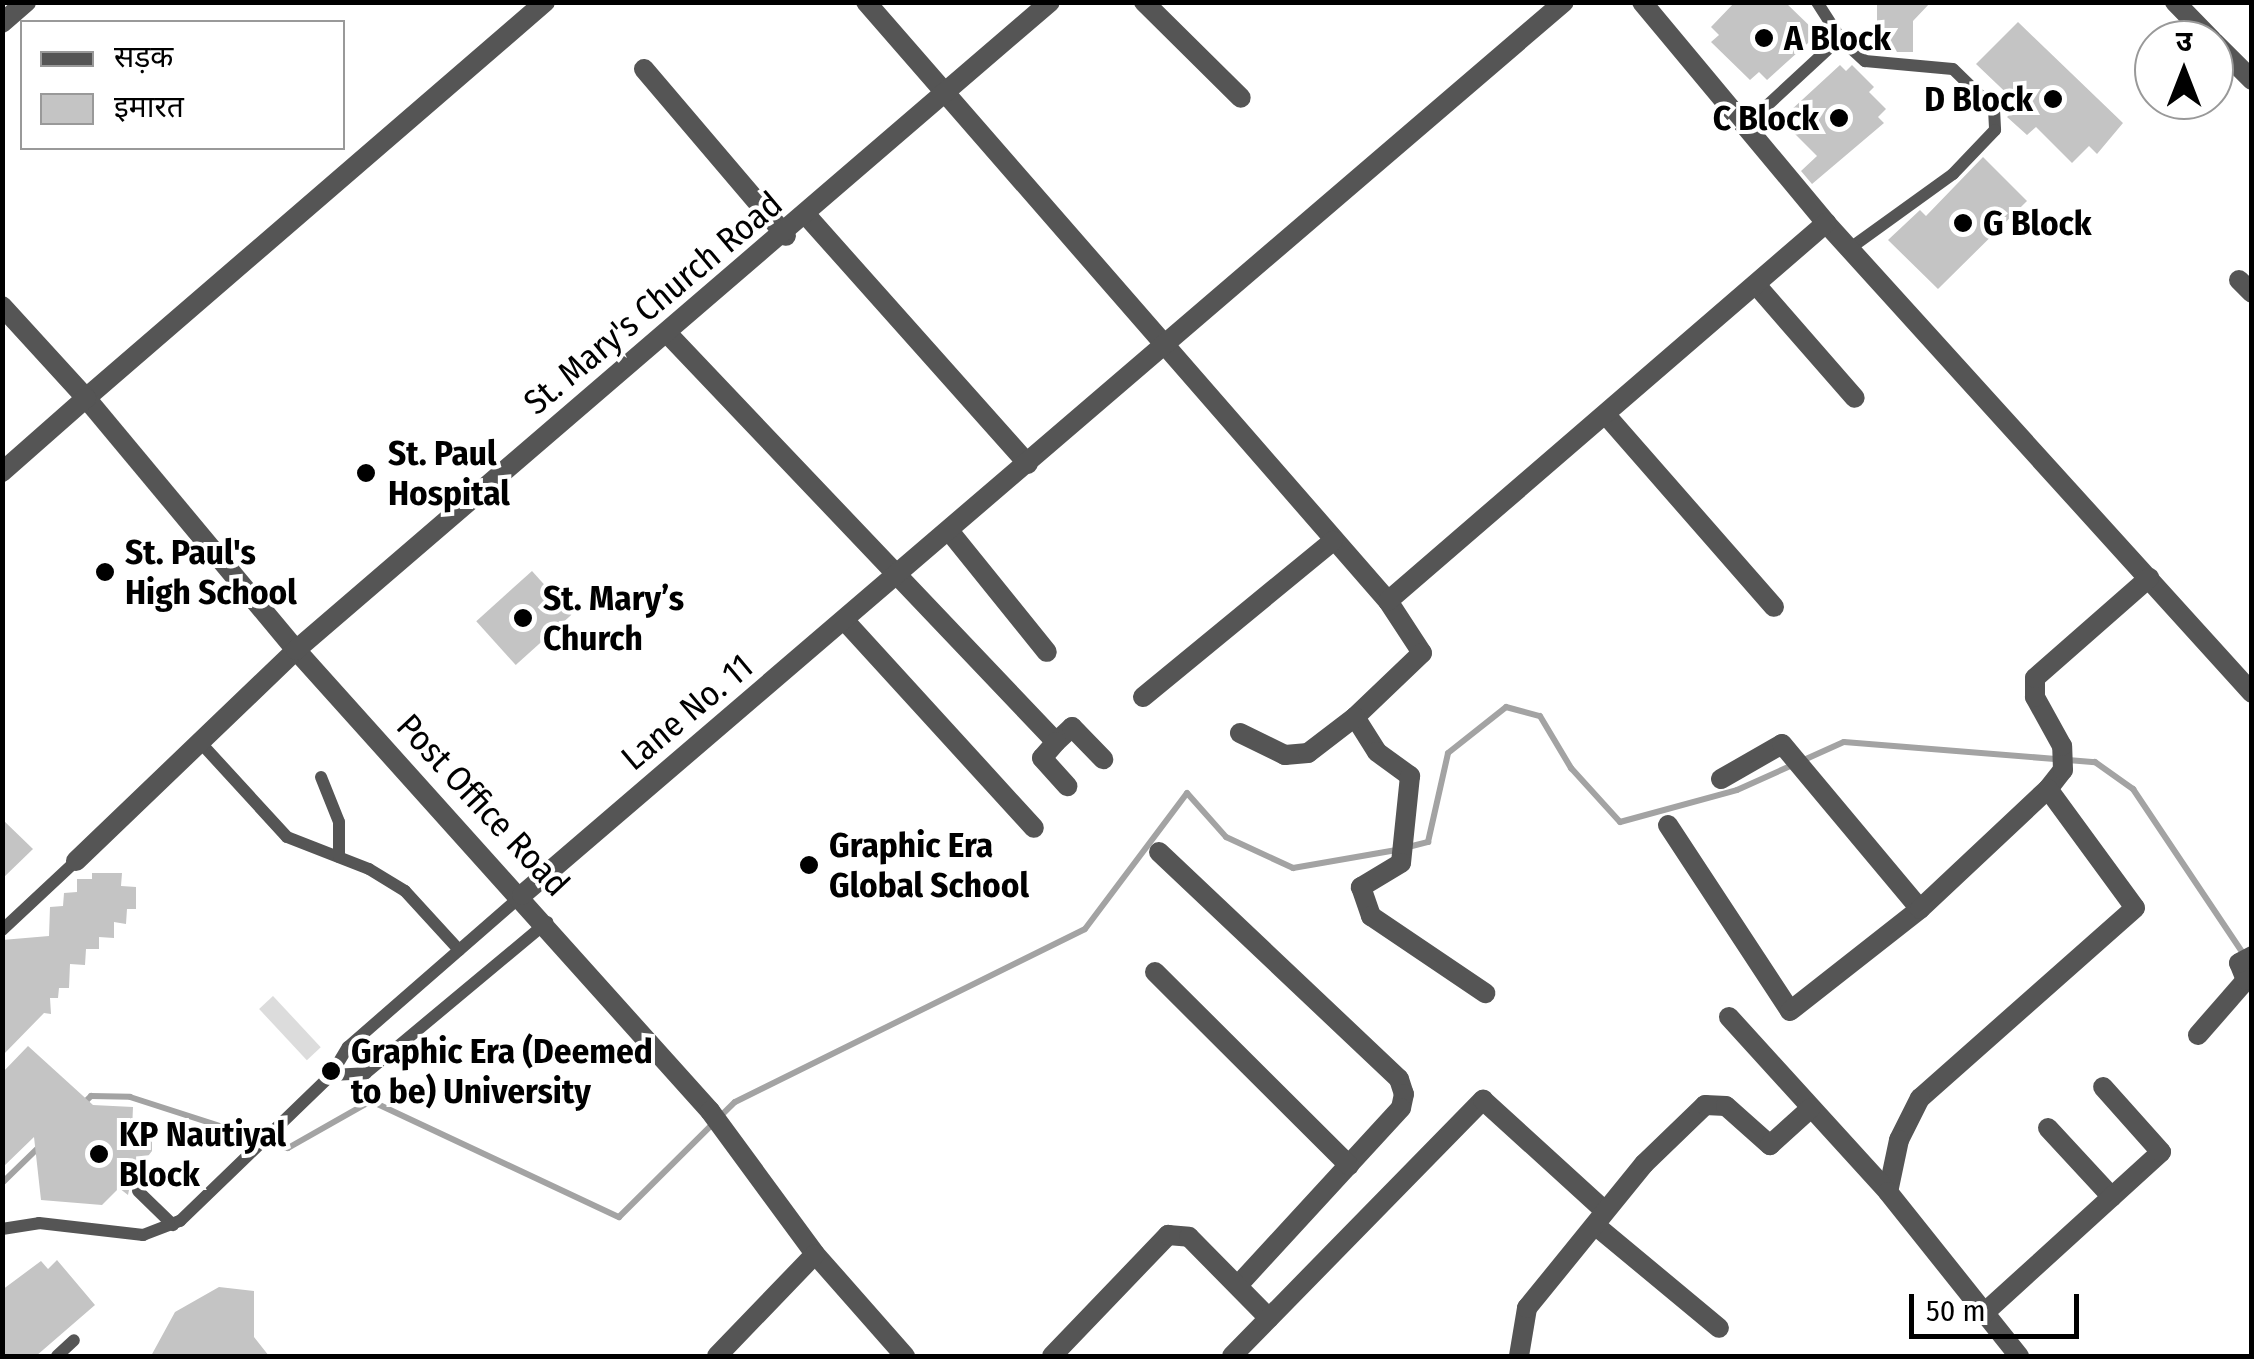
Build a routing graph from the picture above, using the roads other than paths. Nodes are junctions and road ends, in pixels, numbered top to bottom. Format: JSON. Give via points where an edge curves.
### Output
{"nodes":[{"id":1,"x":26,"y":2,"type":"edge"},
{"id":2,"x":546,"y":2,"type":"edge"},
{"id":3,"x":866,"y":2,"type":"edge"},
{"id":4,"x":1050,"y":2,"type":"edge"},
{"id":5,"x":1144,"y":2,"type":"edge"},
{"id":6,"x":1564,"y":2,"type":"edge"},
{"id":7,"x":1642,"y":2,"type":"edge"},
{"id":8,"x":1818,"y":2,"type":"edge"},
{"id":9,"x":2174,"y":2,"type":"edge"},
{"id":10,"x":2192,"y":20,"type":"edge"},
{"id":11,"x":2,"y":23,"type":"edge"},
{"id":12,"x":1840,"y":38,"type":"junction"},
{"id":13,"x":2234,"y":62,"type":"edge"},
{"id":14,"x":644,"y":70,"type":"dead end"},
{"id":15,"x":2252,"y":80,"type":"edge"},
{"id":16,"x":948,"y":92,"type":"junction"},
{"id":17,"x":1242,"y":98,"type":"dead end"},
{"id":18,"x":1745,"y":126,"type":"junction"},
{"id":19,"x":807,"y":216,"type":"junction"},
{"id":20,"x":1826,"y":223,"type":"junction"},
{"id":21,"x":786,"y":236,"type":"junction"},
{"id":22,"x":1849,"y":248,"type":"junction"},
{"id":23,"x":1758,"y":287,"type":"junction"},
{"id":24,"x":2,"y":306,"type":"edge"},
{"id":25,"x":666,"y":333,"type":"junction"},
{"id":26,"x":1165,"y":346,"type":"junction"},
{"id":27,"x":86,"y":398,"type":"junction"},
{"id":28,"x":1855,"y":398,"type":"dead end"},
{"id":29,"x":1606,"y":415,"type":"junction"},
{"id":30,"x":1028,"y":464,"type":"junction"},
{"id":31,"x":2,"y":472,"type":"edge"},
{"id":32,"x":950,"y":532,"type":"junction"},
{"id":33,"x":1333,"y":540,"type":"junction"},
{"id":34,"x":2148,"y":578,"type":"junction"},
{"id":35,"x":894,"y":580,"type":"junction"},
{"id":36,"x":1388,"y":601,"type":"junction"},
{"id":37,"x":1774,"y":607,"type":"dead end"},
{"id":38,"x":845,"y":621,"type":"junction"},
{"id":39,"x":296,"y":650,"type":"junction"},
{"id":40,"x":1047,"y":652,"type":"dead end"},
{"id":41,"x":2252,"y":693,"type":"edge"},
{"id":42,"x":1142,"y":697,"type":"dead end"},
{"id":43,"x":1355,"y":717,"type":"junction"},
{"id":44,"x":1240,"y":732,"type":"dead end"},
{"id":45,"x":199,"y":740,"type":"junction"},
{"id":46,"x":1056,"y":742,"type":"junction"},
{"id":47,"x":1103,"y":759,"type":"dead end"},
{"id":48,"x":321,"y":777,"type":"dead end"},
{"id":49,"x":1721,"y":780,"type":"dead end"},
{"id":50,"x":1067,"y":786,"type":"dead end"},
{"id":51,"x":2048,"y":789,"type":"junction"},
{"id":52,"x":1668,"y":825,"type":"dead end"},
{"id":53,"x":1034,"y":828,"type":"dead end"},
{"id":54,"x":1159,"y":852,"type":"dead end"},
{"id":55,"x":340,"y":857,"type":"junction"},
{"id":56,"x":76,"y":861,"type":"joint"},
{"id":57,"x":522,"y":895,"type":"junction"},
{"id":58,"x":1920,"y":909,"type":"junction"},
{"id":59,"x":547,"y":922,"type":"junction"},
{"id":60,"x":2,"y":930,"type":"edge"},
{"id":61,"x":458,"y":950,"type":"junction"},
{"id":62,"x":2245,"y":959,"type":"edge"},
{"id":63,"x":1155,"y":972,"type":"dead end"},
{"id":64,"x":1485,"y":993,"type":"dead end"},
{"id":65,"x":1729,"y":1018,"type":"dead end"},
{"id":66,"x":2198,"y":1035,"type":"dead end"},
{"id":67,"x":331,"y":1075,"type":"junction"},
{"id":68,"x":2103,"y":1087,"type":"dead end"},
{"id":69,"x":1811,"y":1108,"type":"junction"},
{"id":70,"x":2048,"y":1128,"type":"dead end"},
{"id":71,"x":1348,"y":1165,"type":"junction"},
{"id":72,"x":138,"y":1191,"type":"dead end"},
{"id":73,"x":1888,"y":1192,"type":"junction"},
{"id":74,"x":2112,"y":1197,"type":"junction"},
{"id":75,"x":1600,"y":1218,"type":"junction"},
{"id":76,"x":174,"y":1225,"type":"junction"},
{"id":77,"x":2,"y":1228,"type":"edge"},
{"id":78,"x":816,"y":1254,"type":"junction"},
{"id":79,"x":1240,"y":1283,"type":"junction"},
{"id":80,"x":1982,"y":1315,"type":"junction"},
{"id":81,"x":1269,"y":1318,"type":"junction"},
{"id":82,"x":1718,"y":1328,"type":"dead end"},
{"id":83,"x":74,"y":1340,"type":"dead end"},
{"id":84,"x":57,"y":1356,"type":"edge"},
{"id":85,"x":718,"y":1356,"type":"edge"},
{"id":86,"x":906,"y":1356,"type":"edge"},
{"id":87,"x":1052,"y":1356,"type":"edge"},
{"id":88,"x":1232,"y":1356,"type":"edge"},
{"id":89,"x":1519,"y":1356,"type":"edge"},
{"id":90,"x":2018,"y":1356,"type":"edge"}],
"edges":[{"from":1,"to":11,"type":"street"},
{"from":2,"to":27,"type":"street"},
{"from":3,"to":16,"type":"street"},
{"from":4,"to":16,"type":"street","name":"St. Mary's Church Road"},
{"from":5,"to":17,"type":"street"},
{"from":6,"to":26,"type":"street","name":"Lane No. 11"},
{"from":7,"to":18,"type":"street"},
{"from":8,"to":12,"type":"lane"},
{"from":9,"to":10,"type":"street"},
{"from":12,"to":18,"type":"lane"},
{"from":12,"to":22,"type":"lane","via":[[1865,61],[1953,69],[1994,109],[1994,130],[1953,174]]},
{"from":13,"to":15,"type":"street"},
{"from":14,"to":21,"type":"street"},
{"from":16,"to":19,"type":"street","name":"St. Mary's Church Road"},
{"from":16,"to":26,"type":"street"},
{"from":18,"to":20,"type":"street"},
{"from":19,"to":21,"type":"street","name":"St. Mary's Church Road"},
{"from":19,"to":30,"type":"street"},
{"from":20,"to":22,"type":"street"},
{"from":20,"to":23,"type":"street"},
{"from":21,"to":25,"type":"street","name":"St. Mary's Church Road"},
{"from":22,"to":34,"type":"street"},
{"from":23,"to":28,"type":"street"},
{"from":23,"to":29,"type":"street"},
{"from":24,"to":27,"type":"street","name":"Post Office Road"},
{"from":25,"to":35,"type":"street"},
{"from":25,"to":39,"type":"street","name":"St. Mary's Church Road"},
{"from":26,"to":30,"type":"street","name":"Lane No. 11"},
{"from":26,"to":33,"type":"street"},
{"from":27,"to":31,"type":"street"},
{"from":27,"to":39,"type":"street","name":"Post Office Road"},
{"from":29,"to":36,"type":"street"},
{"from":29,"to":37,"type":"street"},
{"from":30,"to":32,"type":"street","name":"Lane No. 11"},
{"from":32,"to":35,"type":"street","name":"Lane No. 11"},
{"from":32,"to":40,"type":"street"},
{"from":33,"to":36,"type":"street"},
{"from":33,"to":42,"type":"street"},
{"from":34,"to":41,"type":"street"},
{"from":34,"to":51,"type":"street","via":[[2034,678],[2034,697],[2062,746],[2063,770]]},
{"from":35,"to":38,"type":"street","name":"Lane No. 11"},
{"from":35,"to":46,"type":"street"},
{"from":36,"to":43,"type":"street","via":[[1422,653]]},
{"from":38,"to":53,"type":"street"},
{"from":38,"to":57,"type":"street","name":"Lane No. 11"},
{"from":39,"to":45,"type":"street","name":"St. Mary's Church Road"},
{"from":39,"to":57,"type":"street","name":"Post Office Road"},
{"from":43,"to":44,"type":"street","via":[[1308,753],[1285,755]]},
{"from":43,"to":64,"type":"street","via":[[1377,752],[1410,776],[1401,863],[1361,887],[1371,916]]},
{"from":45,"to":55,"type":"lane","via":[[287,838]]},
{"from":45,"to":56,"type":"street","name":"St. Mary's Church Road"},
{"from":46,"to":47,"type":"street","via":[[1072,727]]},
{"from":46,"to":50,"type":"street","via":[[1042,758]]},
{"from":48,"to":55,"type":"lane","via":[[339,822]]},
{"from":49,"to":58,"type":"street","via":[[1782,744]]},
{"from":51,"to":58,"type":"street"},
{"from":51,"to":73,"type":"street","via":[[2136,908],[1920,1098],[1899,1140]]},
{"from":52,"to":58,"type":"street","via":[[1790,1011]]},
{"from":54,"to":71,"type":"street","via":[[1399,1079],[1401,1108]]},
{"from":55,"to":61,"type":"lane","via":[[404,891]]},
{"from":56,"to":60,"type":"lane"},
{"from":57,"to":59,"type":"street","name":"Post Office Road"},
{"from":57,"to":61,"type":"lane"},
{"from":59,"to":67,"type":"lane","via":[[366,1073]]},
{"from":59,"to":78,"type":"street","name":"Post Office Road","via":[[724,1128]]},
{"from":61,"to":67,"type":"lane","via":[[348,1047]]},
{"from":62,"to":66,"type":"street","via":[[2246,980]]},
{"from":63,"to":71,"type":"street"},
{"from":65,"to":69,"type":"street"},
{"from":67,"to":76,"type":"lane"},
{"from":68,"to":74,"type":"street","via":[[2161,1152]]},
{"from":69,"to":73,"type":"street"},
{"from":69,"to":75,"type":"street","via":[[1770,1145],[1726,1106],[1705,1105]]},
{"from":70,"to":74,"type":"street"},
{"from":71,"to":79,"type":"street"},
{"from":72,"to":76,"type":"lane"},
{"from":73,"to":80,"type":"street"},
{"from":74,"to":80,"type":"street"},
{"from":75,"to":81,"type":"street","via":[[1484,1100]]},
{"from":75,"to":82,"type":"street"},
{"from":75,"to":89,"type":"street","via":[[1527,1308]]},
{"from":76,"to":77,"type":"lane","via":[[143,1236],[40,1224]]},
{"from":78,"to":85,"type":"street"},
{"from":78,"to":86,"type":"street","name":"Post Office Road"},
{"from":79,"to":81,"type":"street"},
{"from":79,"to":87,"type":"street","via":[[1189,1236],[1168,1235]]},
{"from":80,"to":90,"type":"street"},
{"from":81,"to":88,"type":"street"},
{"from":83,"to":84,"type":"lane"}]}
